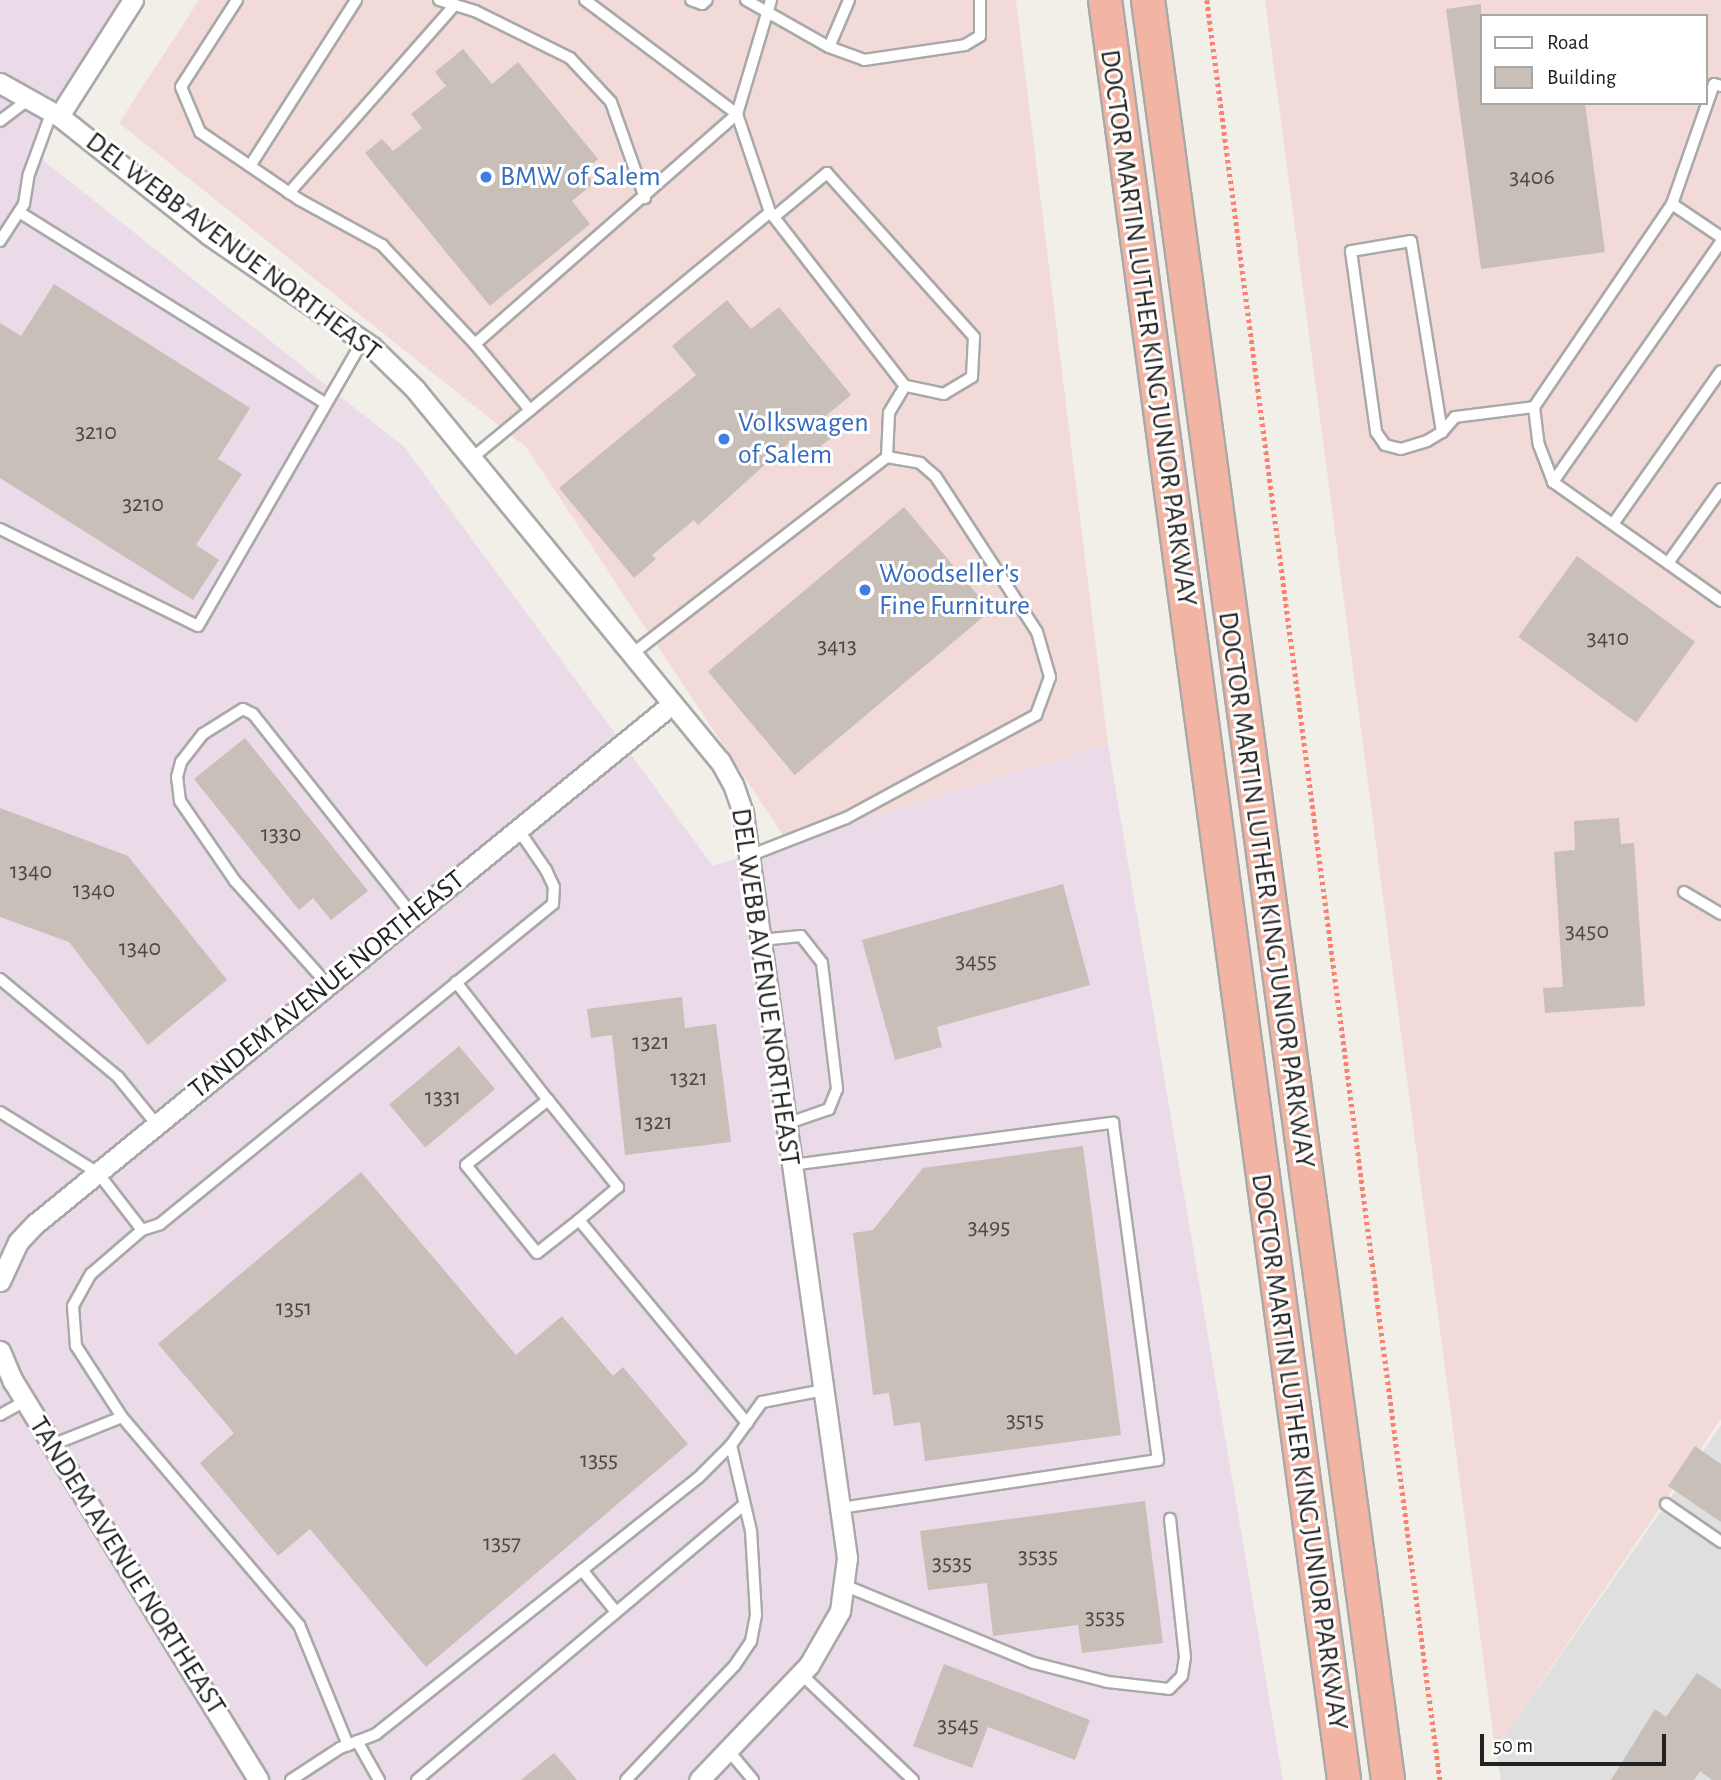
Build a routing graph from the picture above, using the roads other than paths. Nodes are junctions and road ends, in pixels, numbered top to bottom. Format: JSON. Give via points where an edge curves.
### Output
{"nodes":[{"id":1,"x":133,"y":0,"type":"edge"},
{"id":2,"x":237,"y":0,"type":"edge"},
{"id":3,"x":356,"y":0,"type":"edge"},
{"id":4,"x":439,"y":0,"type":"edge"},
{"id":5,"x":585,"y":0,"type":"edge"},
{"id":6,"x":691,"y":0,"type":"edge"},
{"id":7,"x":707,"y":0,"type":"edge"},
{"id":8,"x":746,"y":0,"type":"edge"},
{"id":9,"x":771,"y":0,"type":"edge"},
{"id":10,"x":849,"y":0,"type":"edge"},
{"id":11,"x":980,"y":0,"type":"edge"},
{"id":12,"x":1105,"y":0,"type":"edge"},
{"id":13,"x":1147,"y":0,"type":"edge"},
{"id":14,"x":1167,"y":0,"type":"edge"},
{"id":15,"x":455,"y":5,"type":"junction"},
{"id":16,"x":766,"y":13,"type":"junction"},
{"id":17,"x":829,"y":47,"type":"junction"},
{"id":18,"x":0,"y":83,"type":"edge"},
{"id":19,"x":1721,"y":86,"type":"edge"},
{"id":20,"x":30,"y":98,"type":"junction"},
{"id":21,"x":1707,"y":104,"type":"edge"},
{"id":22,"x":1707,"y":105,"type":"edge"},
{"id":23,"x":55,"y":114,"type":"junction"},
{"id":24,"x":737,"y":114,"type":"junction"},
{"id":25,"x":0,"y":121,"type":"edge"},
{"id":26,"x":250,"y":166,"type":"junction"},
{"id":27,"x":289,"y":193,"type":"junction"},
{"id":28,"x":645,"y":198,"type":"junction"},
{"id":29,"x":1672,"y":204,"type":"junction"},
{"id":30,"x":19,"y":212,"type":"junction"},
{"id":31,"x":772,"y":215,"type":"junction"},
{"id":32,"x":1721,"y":240,"type":"edge"},
{"id":33,"x":0,"y":241,"type":"edge"},
{"id":34,"x":363,"y":340,"type":"junction"},
{"id":35,"x":475,"y":344,"type":"junction"},
{"id":36,"x":1194,"y":359,"type":"junction"},
{"id":37,"x":1721,"y":372,"type":"edge"},
{"id":38,"x":905,"y":386,"type":"junction"},
{"id":39,"x":325,"y":403,"type":"junction"},
{"id":40,"x":1534,"y":407,"type":"junction"},
{"id":41,"x":530,"y":410,"type":"junction"},
{"id":42,"x":1442,"y":432,"type":"junction"},
{"id":43,"x":887,"y":457,"type":"junction"},
{"id":44,"x":472,"y":458,"type":"junction"},
{"id":45,"x":1553,"y":482,"type":"junction"},
{"id":46,"x":1721,"y":489,"type":"edge"},
{"id":47,"x":1613,"y":524,"type":"junction"},
{"id":48,"x":0,"y":529,"type":"edge"},
{"id":49,"x":1668,"y":564,"type":"junction"},
{"id":50,"x":1721,"y":601,"type":"edge"},
{"id":51,"x":632,"y":654,"type":"junction"},
{"id":52,"x":672,"y":704,"type":"junction"},
{"id":53,"x":518,"y":829,"type":"junction"},
{"id":54,"x":749,"y":856,"type":"junction"},
{"id":55,"x":1684,"y":892,"type":"dead end"},
{"id":56,"x":1721,"y":914,"type":"edge"},
{"id":57,"x":413,"y":916,"type":"junction"},
{"id":58,"x":761,"y":940,"type":"junction"},
{"id":59,"x":0,"y":979,"type":"edge"},
{"id":60,"x":456,"y":982,"type":"junction"},
{"id":61,"x":328,"y":985,"type":"junction"},
{"id":62,"x":548,"y":1100,"type":"junction"},
{"id":63,"x":0,"y":1112,"type":"edge"},
{"id":64,"x":786,"y":1124,"type":"junction"},
{"id":65,"x":157,"y":1125,"type":"junction"},
{"id":66,"x":792,"y":1165,"type":"junction"},
{"id":67,"x":98,"y":1173,"type":"junction"},
{"id":68,"x":579,"y":1220,"type":"junction"},
{"id":69,"x":142,"y":1230,"type":"junction"},
{"id":70,"x":1,"y":1276,"type":"edge"},
{"id":71,"x":0,"y":1351,"type":"edge"},
{"id":72,"x":824,"y":1391,"type":"junction"},
{"id":73,"x":25,"y":1401,"type":"junction"},
{"id":74,"x":0,"y":1415,"type":"edge"},
{"id":75,"x":122,"y":1417,"type":"junction"},
{"id":76,"x":747,"y":1423,"type":"junction"},
{"id":77,"x":52,"y":1445,"type":"junction"},
{"id":78,"x":731,"y":1445,"type":"junction"},
{"id":79,"x":1666,"y":1504,"type":"dead end"},
{"id":80,"x":743,"y":1505,"type":"junction"},
{"id":81,"x":840,"y":1508,"type":"junction"},
{"id":82,"x":1170,"y":1520,"type":"dead end"},
{"id":83,"x":1721,"y":1542,"type":"edge"},
{"id":84,"x":582,"y":1570,"type":"junction"},
{"id":85,"x":846,"y":1586,"type":"junction"},
{"id":86,"x":616,"y":1612,"type":"junction"},
{"id":87,"x":800,"y":1674,"type":"junction"},
{"id":88,"x":352,"y":1743,"type":"junction"},
{"id":89,"x":728,"y":1750,"type":"junction"},
{"id":90,"x":258,"y":1780,"type":"edge"},
{"id":91,"x":291,"y":1780,"type":"edge"},
{"id":92,"x":379,"y":1780,"type":"edge"},
{"id":93,"x":416,"y":1780,"type":"edge"},
{"id":94,"x":626,"y":1780,"type":"edge"},
{"id":95,"x":699,"y":1780,"type":"edge"},
{"id":96,"x":753,"y":1780,"type":"edge"},
{"id":97,"x":913,"y":1780,"type":"edge"},
{"id":98,"x":1344,"y":1780,"type":"edge"},
{"id":99,"x":1388,"y":1780,"type":"edge"}],
"edges":[{"from":1,"to":23,"type":"street"},
{"from":2,"to":26,"type":"lane","via":[[181,87],[200,132]]},
{"from":3,"to":26,"type":"lane"},
{"from":4,"to":15,"type":"lane"},
{"from":5,"to":24,"type":"lane"},
{"from":6,"to":7,"type":"lane","via":[[702,4]]},
{"from":8,"to":16,"type":"lane"},
{"from":9,"to":16,"type":"lane"},
{"from":10,"to":17,"type":"lane"},
{"from":11,"to":17,"type":"lane","via":[[980,36],[965,45],[864,60]]},
{"from":12,"to":98,"type":"highway","name":"DOCTOR MARTIN LUTHER KING JUNIOR PARKWAY"},
{"from":13,"to":36,"type":"highway","name":"DOCTOR MARTIN LUTHER KING JUNIOR PARKWAY"},
{"from":14,"to":36,"type":"highway","via":[[1188,174]]},
{"from":15,"to":27,"type":"lane"},
{"from":15,"to":28,"type":"lane","via":[[529,35],[570,58],[611,102]]},
{"from":16,"to":17,"type":"lane"},
{"from":16,"to":24,"type":"lane"},
{"from":18,"to":20,"type":"street","name":"DEL WEBB AVENUE NORTHEAST"},
{"from":19,"to":21,"type":"lane","via":[[1714,84]]},
{"from":20,"to":23,"type":"street","name":"DEL WEBB AVENUE NORTHEAST"},
{"from":20,"to":25,"type":"lane"},
{"from":22,"to":29,"type":"lane"},
{"from":23,"to":30,"type":"lane"},
{"from":23,"to":34,"type":"street","name":"DEL WEBB AVENUE NORTHEAST","via":[[208,235]]},
{"from":24,"to":28,"type":"lane"},
{"from":24,"to":31,"type":"lane"},
{"from":26,"to":27,"type":"lane"},
{"from":27,"to":35,"type":"lane","via":[[382,245]]},
{"from":28,"to":35,"type":"lane"},
{"from":29,"to":32,"type":"lane"},
{"from":29,"to":40,"type":"lane"},
{"from":30,"to":33,"type":"lane"},
{"from":30,"to":39,"type":"lane"},
{"from":31,"to":38,"type":"lane"},
{"from":31,"to":38,"type":"lane","via":[[827,173],[974,337],[972,377],[944,394]]},
{"from":31,"to":41,"type":"lane"},
{"from":32,"to":45,"type":"lane"},
{"from":34,"to":39,"type":"lane"},
{"from":34,"to":44,"type":"street","name":"DEL WEBB AVENUE NORTHEAST","via":[[415,389]]},
{"from":35,"to":41,"type":"lane"},
{"from":36,"to":99,"type":"highway","name":"DOCTOR MARTIN LUTHER KING JUNIOR PARKWAY"},
{"from":37,"to":47,"type":"lane"},
{"from":38,"to":43,"type":"lane","via":[[889,414]]},
{"from":39,"to":48,"type":"lane","via":[[198,626]]},
{"from":40,"to":42,"type":"lane","via":[[1455,417]]},
{"from":40,"to":45,"type":"lane","via":[[1539,445]]},
{"from":41,"to":44,"type":"lane"},
{"from":42,"to":42,"type":"lane","via":[[1401,449],[1385,445],[1376,432],[1351,251],[1411,241]]},
{"from":43,"to":51,"type":"lane"},
{"from":43,"to":54,"type":"lane","via":[[920,463],[936,477],[1037,632],[1050,677],[1037,715],[846,818]]},
{"from":44,"to":51,"type":"street","name":"DEL WEBB AVENUE NORTHEAST"},
{"from":45,"to":47,"type":"lane"},
{"from":46,"to":49,"type":"lane"},
{"from":47,"to":49,"type":"lane"},
{"from":49,"to":50,"type":"lane"},
{"from":51,"to":52,"type":"street","name":"DEL WEBB AVENUE NORTHEAST"},
{"from":52,"to":53,"type":"street","name":"TANDEM AVENUE NORTHEAST"},
{"from":52,"to":54,"type":"street","name":"DEL WEBB AVENUE NORTHEAST","via":[[720,761],[733,784]]},
{"from":53,"to":57,"type":"street","name":"TANDEM AVENUE NORTHEAST"},
{"from":53,"to":60,"type":"lane","via":[[554,887],[553,904]]},
{"from":54,"to":58,"type":"street","name":"DEL WEBB AVENUE NORTHEAST"},
{"from":55,"to":56,"type":"lane"},
{"from":57,"to":61,"type":"street","name":"TANDEM AVENUE NORTHEAST"},
{"from":57,"to":61,"type":"lane","via":[[253,714],[243,709],[203,734],[180,762],[180,801],[235,881]]},
{"from":58,"to":64,"type":"street","name":"DEL WEBB AVENUE NORTHEAST"},
{"from":58,"to":64,"type":"lane","via":[[801,936],[822,963],[837,1089],[829,1109]]},
{"from":59,"to":65,"type":"lane","via":[[118,1077]]},
{"from":60,"to":62,"type":"lane"},
{"from":60,"to":69,"type":"lane","via":[[160,1224]]},
{"from":61,"to":65,"type":"street","name":"TANDEM AVENUE NORTHEAST"},
{"from":62,"to":68,"type":"lane","via":[[618,1187]]},
{"from":62,"to":68,"type":"lane","via":[[466,1165],[537,1253]]},
{"from":63,"to":67,"type":"lane"},
{"from":64,"to":66,"type":"street","name":"DEL WEBB AVENUE NORTHEAST"},
{"from":65,"to":67,"type":"street","name":"TANDEM AVENUE NORTHEAST"},
{"from":66,"to":72,"type":"street","name":"DEL WEBB AVENUE NORTHEAST"},
{"from":66,"to":81,"type":"lane","via":[[1113,1123],[1115,1136],[1158,1460]]},
{"from":67,"to":69,"type":"lane"},
{"from":67,"to":70,"type":"street","name":"TANDEM AVENUE NORTHEAST","via":[[35,1224],[19,1242]]},
{"from":68,"to":76,"type":"lane"},
{"from":69,"to":75,"type":"lane","via":[[91,1273],[73,1306],[76,1346]]},
{"from":71,"to":73,"type":"street","name":"TANDEM AVENUE NORTHEAST"},
{"from":72,"to":76,"type":"lane","via":[[762,1402]]},
{"from":72,"to":81,"type":"street","name":"DEL WEBB AVENUE NORTHEAST"},
{"from":73,"to":74,"type":"lane"},
{"from":73,"to":77,"type":"street","name":"TANDEM AVENUE NORTHEAST"},
{"from":75,"to":77,"type":"lane"},
{"from":75,"to":88,"type":"lane","via":[[299,1625]]},
{"from":76,"to":78,"type":"lane"},
{"from":77,"to":90,"type":"street","name":"TANDEM AVENUE NORTHEAST"},
{"from":78,"to":80,"type":"lane"},
{"from":78,"to":84,"type":"lane","via":[[698,1478]]},
{"from":79,"to":83,"type":"lane"},
{"from":80,"to":86,"type":"lane"},
{"from":80,"to":94,"type":"lane","via":[[752,1545],[756,1615],[751,1641]]},
{"from":81,"to":85,"type":"street","name":"DEL WEBB AVENUE NORTHEAST"},
{"from":82,"to":85,"type":"lane","via":[[1185,1657],[1182,1676],[1169,1689],[1108,1682],[1034,1663]]},
{"from":84,"to":86,"type":"lane"},
{"from":84,"to":88,"type":"lane","via":[[376,1734]]},
{"from":85,"to":87,"type":"street","name":"DEL WEBB AVENUE NORTHEAST","via":[[828,1637]]},
{"from":86,"to":93,"type":"lane"},
{"from":87,"to":89,"type":"street","name":"DEL WEBB AVENUE NORTHEAST"},
{"from":87,"to":97,"type":"lane"},
{"from":88,"to":91,"type":"lane"},
{"from":88,"to":92,"type":"lane"},
{"from":89,"to":95,"type":"street","name":"DEL WEBB AVENUE NORTHEAST"},
{"from":89,"to":96,"type":"lane"}]}
